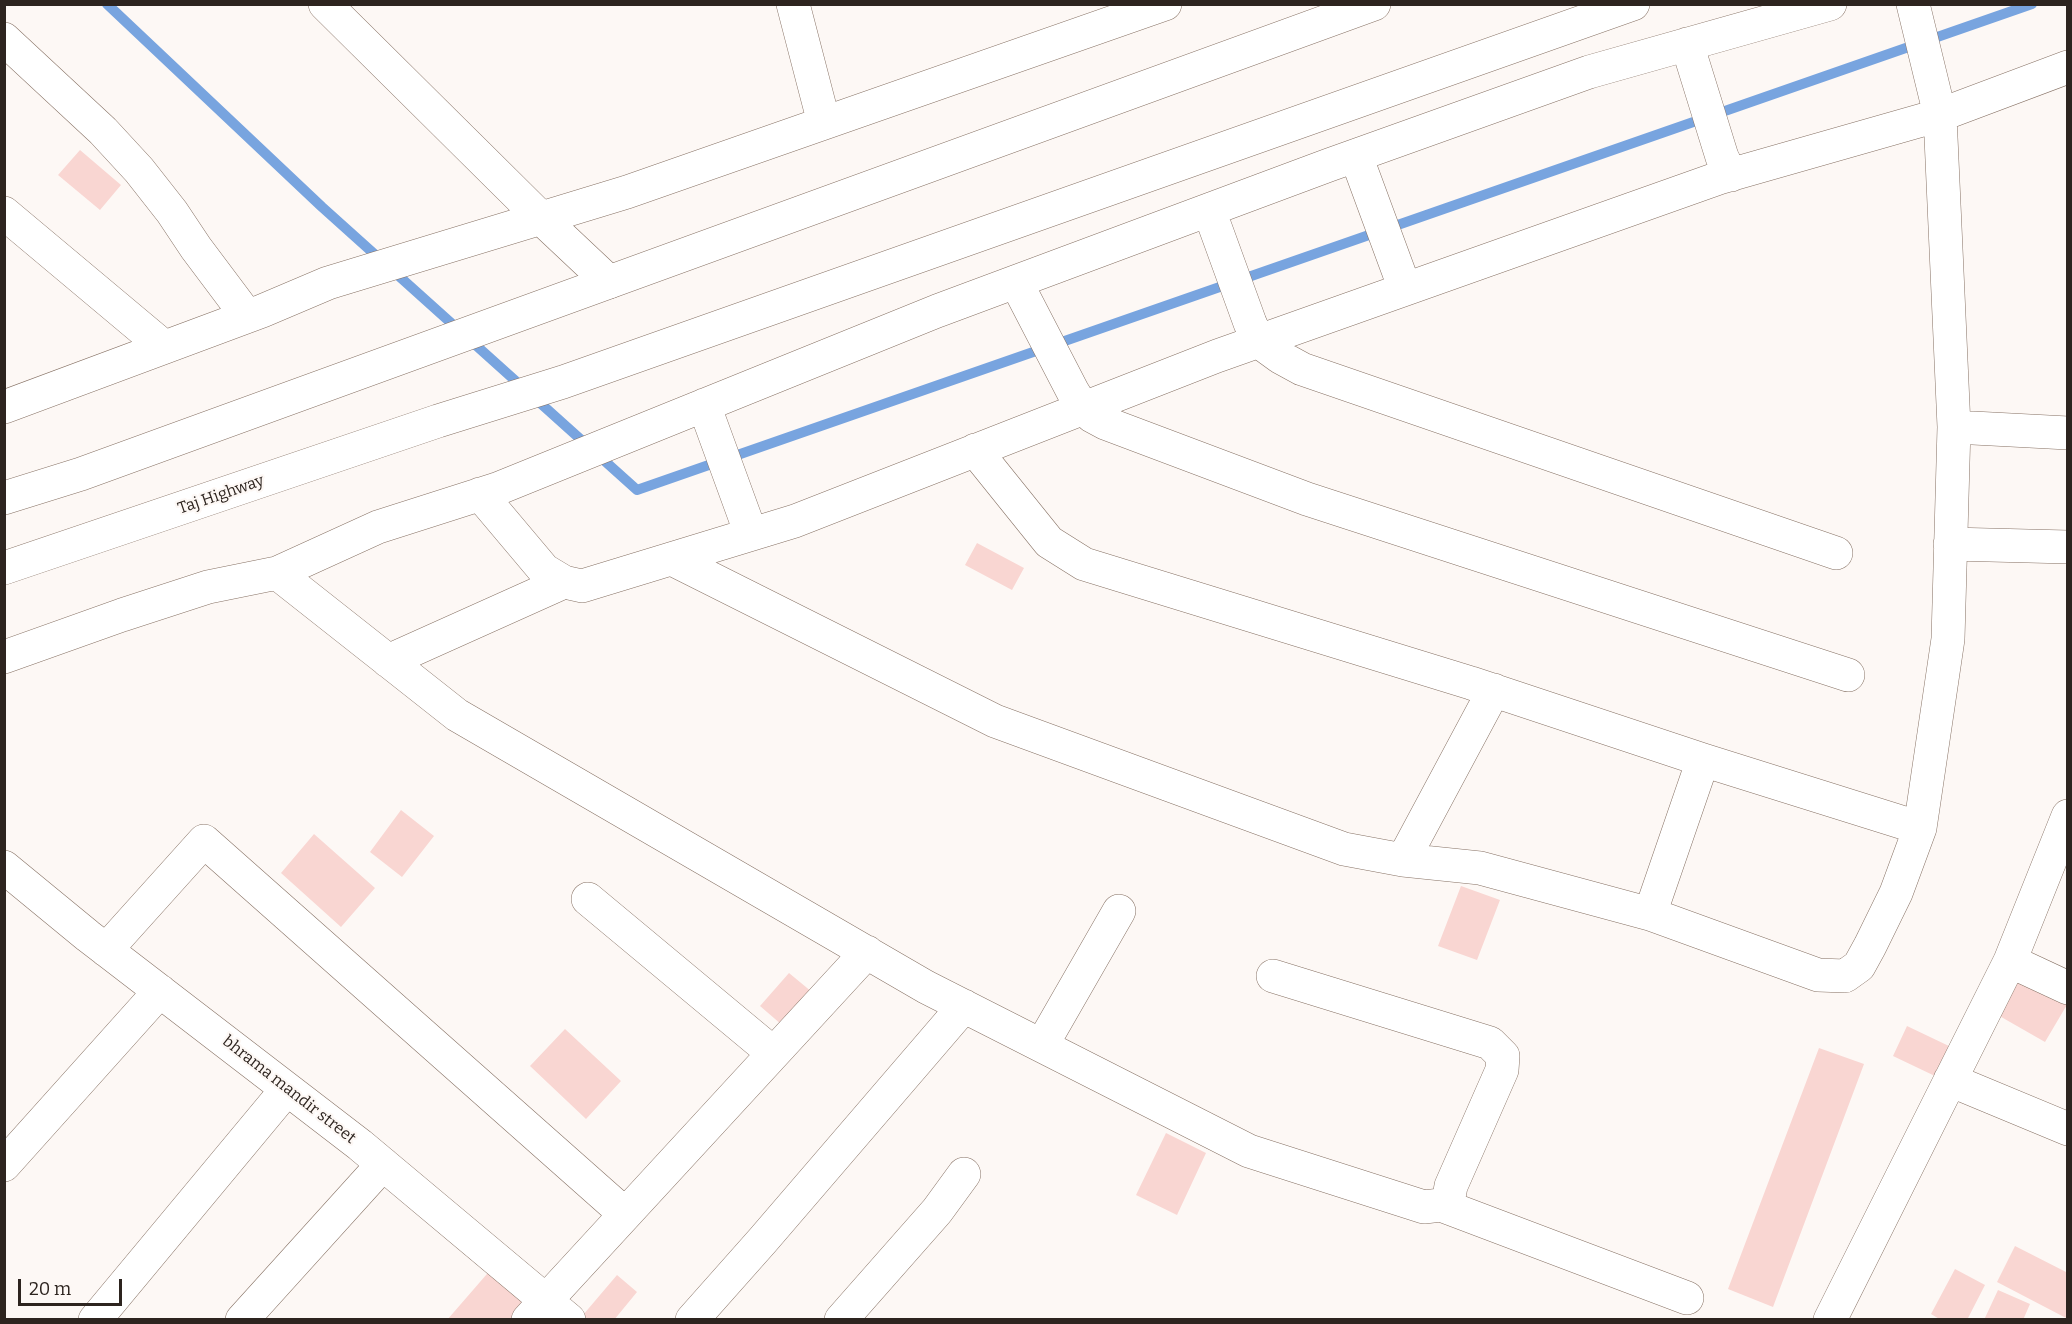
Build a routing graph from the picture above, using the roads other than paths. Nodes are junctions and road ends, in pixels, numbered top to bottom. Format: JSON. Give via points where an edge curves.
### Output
{"nodes":[{"id":1,"x":325,"y":4,"type":"edge"},
{"id":2,"x":793,"y":4,"type":"edge"},
{"id":3,"x":1165,"y":4,"type":"edge"},
{"id":4,"x":1374,"y":4,"type":"edge"},
{"id":5,"x":1633,"y":4,"type":"edge"},
{"id":6,"x":1830,"y":4,"type":"edge"},
{"id":7,"x":1917,"y":20,"type":"edge"},
{"id":8,"x":4,"y":39,"type":"edge"},
{"id":9,"x":1687,"y":44,"type":"junction"},
{"id":10,"x":2067,"y":68,"type":"edge"},
{"id":11,"x":1940,"y":115,"type":"junction"},
{"id":12,"x":824,"y":123,"type":"junction"},
{"id":13,"x":1356,"y":156,"type":"junction"},
{"id":14,"x":1727,"y":166,"type":"junction"},
{"id":15,"x":1209,"y":210,"type":"junction"},
{"id":16,"x":4,"y":213,"type":"edge"},
{"id":17,"x":542,"y":219,"type":"junction"},
{"id":18,"x":609,"y":282,"type":"junction"},
{"id":19,"x":1016,"y":282,"type":"junction"},
{"id":20,"x":1402,"y":282,"type":"junction"},
{"id":21,"x":247,"y":316,"type":"junction"},
{"id":22,"x":1254,"y":332,"type":"junction"},
{"id":23,"x":164,"y":347,"type":"junction"},
{"id":24,"x":1078,"y":400,"type":"junction"},
{"id":25,"x":704,"y":405,"type":"junction"},
{"id":26,"x":4,"y":407,"type":"edge"},
{"id":27,"x":1954,"y":427,"type":"junction"},
{"id":28,"x":2067,"y":433,"type":"edge"},
{"id":29,"x":975,"y":450,"type":"junction"},
{"id":30,"x":488,"y":491,"type":"junction"},
{"id":31,"x":4,"y":498,"type":"edge"},
{"id":32,"x":748,"y":525,"type":"junction"},
{"id":33,"x":1950,"y":544,"type":"junction"},
{"id":34,"x":2067,"y":547,"type":"edge"},
{"id":35,"x":1836,"y":553,"type":"dead end"},
{"id":36,"x":672,"y":559,"type":"junction"},
{"id":37,"x":4,"y":568,"type":"edge"},
{"id":38,"x":277,"y":573,"type":"junction"},
{"id":39,"x":554,"y":576,"type":"junction"},
{"id":40,"x":4,"y":657,"type":"edge"},
{"id":41,"x":388,"y":661,"type":"junction"},
{"id":42,"x":1848,"y":675,"type":"dead end"},
{"id":43,"x":1494,"y":690,"type":"junction"},
{"id":44,"x":1703,"y":760,"type":"junction"},
{"id":45,"x":2067,"y":816,"type":"edge"},
{"id":46,"x":1920,"y":828,"type":"junction"},
{"id":47,"x":1403,"y":860,"type":"junction"},
{"id":48,"x":4,"y":867,"type":"edge"},
{"id":49,"x":588,"y":899,"type":"dead end"},
{"id":50,"x":1119,"y":911,"type":"dead end"},
{"id":51,"x":1650,"y":914,"type":"junction"},
{"id":52,"x":106,"y":950,"type":"junction"},
{"id":53,"x":867,"y":952,"type":"junction"},
{"id":54,"x":2010,"y":961,"type":"junction"},
{"id":55,"x":1273,"y":976,"type":"dead end"},
{"id":56,"x":2067,"y":988,"type":"edge"},
{"id":57,"x":160,"y":991,"type":"junction"},
{"id":58,"x":964,"y":1006,"type":"junction"},
{"id":59,"x":1042,"y":1045,"type":"junction"},
{"id":60,"x":773,"y":1053,"type":"junction"},
{"id":61,"x":1950,"y":1080,"type":"junction"},
{"id":62,"x":287,"y":1089,"type":"junction"},
{"id":63,"x":2067,"y":1129,"type":"edge"},
{"id":64,"x":383,"y":1164,"type":"junction"},
{"id":65,"x":4,"y":1165,"type":"edge"},
{"id":66,"x":964,"y":1174,"type":"dead end"},
{"id":67,"x":1441,"y":1205,"type":"junction"},
{"id":68,"x":625,"y":1214,"type":"junction"},
{"id":69,"x":1687,"y":1298,"type":"dead end"},
{"id":70,"x":547,"y":1313,"type":"edge"},
{"id":71,"x":95,"y":1320,"type":"edge"},
{"id":72,"x":242,"y":1320,"type":"edge"},
{"id":73,"x":692,"y":1320,"type":"edge"},
{"id":74,"x":841,"y":1320,"type":"edge"},
{"id":75,"x":1830,"y":1320,"type":"edge"}],
"edges":[{"from":1,"to":17,"type":"street"},
{"from":2,"to":12,"type":"street"},
{"from":3,"to":12,"type":"street"},
{"from":4,"to":18,"type":"street"},
{"from":5,"to":37,"type":"street","name":"Taj Highway","via":[[562,382]]},
{"from":6,"to":9,"type":"street"},
{"from":7,"to":11,"type":"street"},
{"from":8,"to":21,"type":"street","via":[[139,170]]},
{"from":9,"to":13,"type":"street","via":[[1590,72]]},
{"from":9,"to":14,"type":"street"},
{"from":10,"to":11,"type":"street"},
{"from":11,"to":14,"type":"street"},
{"from":11,"to":27,"type":"street"},
{"from":12,"to":17,"type":"street"},
{"from":13,"to":15,"type":"street"},
{"from":13,"to":20,"type":"street"},
{"from":14,"to":20,"type":"street"},
{"from":15,"to":19,"type":"street"},
{"from":15,"to":22,"type":"street"},
{"from":16,"to":23,"type":"street"},
{"from":17,"to":18,"type":"street"},
{"from":17,"to":21,"type":"street","via":[[328,283]]},
{"from":18,"to":31,"type":"street","via":[[81,474]]},
{"from":19,"to":24,"type":"street"},
{"from":19,"to":25,"type":"street"},
{"from":20,"to":22,"type":"street"},
{"from":21,"to":23,"type":"street"},
{"from":22,"to":24,"type":"street"},
{"from":22,"to":35,"type":"street","via":[[1280,357],[1302,369]]},
{"from":23,"to":26,"type":"street"},
{"from":24,"to":29,"type":"street"},
{"from":24,"to":42,"type":"street","via":[[1092,416],[1105,423],[1307,499]]},
{"from":25,"to":30,"type":"street"},
{"from":25,"to":32,"type":"street"},
{"from":27,"to":28,"type":"street"},
{"from":27,"to":33,"type":"street"},
{"from":29,"to":32,"type":"street","via":[[795,520]]},
{"from":29,"to":43,"type":"street","via":[[1049,542],[1083,564]]},
{"from":30,"to":38,"type":"street","via":[[378,527]]},
{"from":30,"to":39,"type":"street","via":[[520,543]]},
{"from":32,"to":36,"type":"street"},
{"from":33,"to":34,"type":"street"},
{"from":33,"to":46,"type":"street","via":[[1948,639]]},
{"from":36,"to":39,"type":"street","via":[[582,586]]},
{"from":36,"to":47,"type":"street","via":[[994,721],[1344,849]]},
{"from":38,"to":40,"type":"street","via":[[208,587]]},
{"from":38,"to":41,"type":"street"},
{"from":39,"to":41,"type":"street"},
{"from":41,"to":53,"type":"street","via":[[457,715]]},
{"from":43,"to":44,"type":"street"},
{"from":43,"to":47,"type":"street"},
{"from":44,"to":46,"type":"street"},
{"from":44,"to":51,"type":"street"},
{"from":45,"to":54,"type":"street"},
{"from":46,"to":51,"type":"street","via":[[1896,893],[1870,946],[1859,966],[1845,976],[1818,975]]},
{"from":47,"to":51,"type":"street","via":[[1480,868]]},
{"from":48,"to":52,"type":"street","name":"bhrama mandir street"},
{"from":49,"to":60,"type":"street"},
{"from":50,"to":59,"type":"street"},
{"from":52,"to":57,"type":"street","name":"bhrama mandir street"},
{"from":52,"to":68,"type":"street","via":[[204,841]]},
{"from":53,"to":58,"type":"street"},
{"from":53,"to":60,"type":"street"},
{"from":54,"to":56,"type":"street"},
{"from":54,"to":61,"type":"street"},
{"from":55,"to":67,"type":"street","via":[[1490,1043],[1503,1056],[1502,1070],[1449,1197]]},
{"from":57,"to":62,"type":"street","name":"bhrama mandir street"},
{"from":57,"to":65,"type":"street"},
{"from":58,"to":59,"type":"street"},
{"from":58,"to":73,"type":"street"},
{"from":59,"to":67,"type":"street","via":[[1250,1151],[1424,1207]]},
{"from":60,"to":68,"type":"street"},
{"from":61,"to":63,"type":"street"},
{"from":61,"to":75,"type":"street"},
{"from":62,"to":64,"type":"street","name":"bhrama mandir street"},
{"from":62,"to":71,"type":"street"},
{"from":64,"to":70,"type":"street","name":"bhrama mandir street"},
{"from":64,"to":72,"type":"street"},
{"from":66,"to":74,"type":"street","via":[[937,1211]]},
{"from":67,"to":69,"type":"street"},
{"from":68,"to":70,"type":"street"}]}
